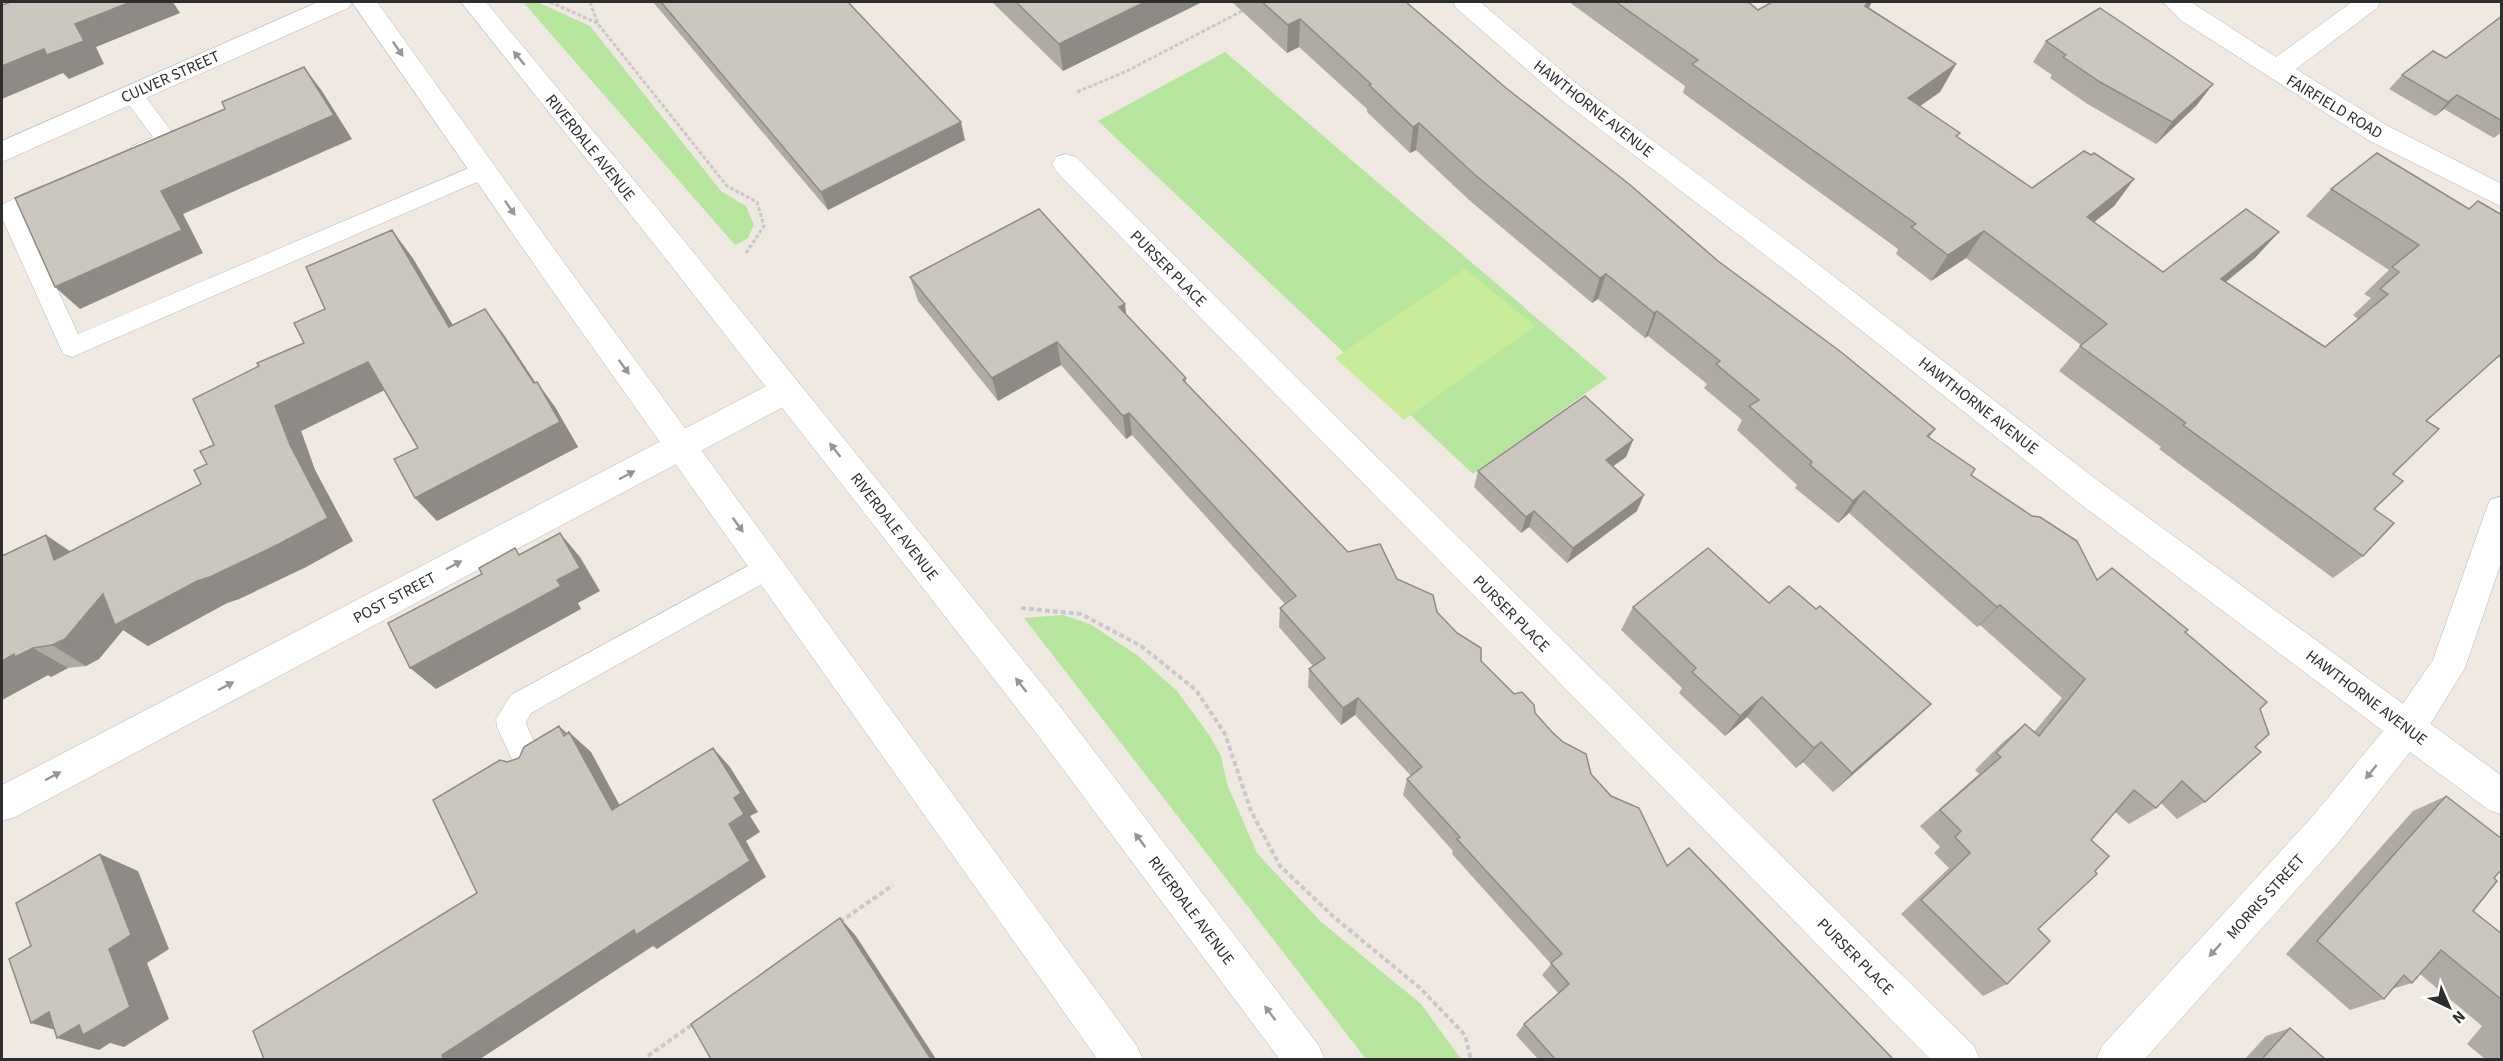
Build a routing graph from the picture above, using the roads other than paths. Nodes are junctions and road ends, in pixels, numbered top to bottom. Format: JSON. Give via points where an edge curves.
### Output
{"nodes":[{"id":1,"x":339,"y":2,"type":"edge"},
{"id":2,"x":364,"y":2,"type":"edge"},
{"id":3,"x":473,"y":2,"type":"edge"},
{"id":4,"x":1465,"y":2,"type":"edge"},
{"id":5,"x":2176,"y":2,"type":"edge"},
{"id":6,"x":2368,"y":2,"type":"edge"},
{"id":7,"x":2277,"y":70,"type":"junction"},
{"id":8,"x":130,"y":93,"type":"junction"},
{"id":9,"x":2,"y":152,"type":"edge"},
{"id":10,"x":125,"y":159,"type":"edge"},
{"id":11,"x":1066,"y":164,"type":"dead end"},
{"id":12,"x":483,"y":170,"type":"junction"},
{"id":13,"x":73,"y":183,"type":"edge"},
{"id":14,"x":2502,"y":197,"type":"edge"},
{"id":15,"x":787,"y":390,"type":"junction"},
{"id":16,"x":681,"y":446,"type":"junction"},
{"id":17,"x":2502,"y":510,"type":"edge"},
{"id":18,"x":768,"y":567,"type":"junction"},
{"id":19,"x":2408,"y":727,"type":"junction"},
{"id":20,"x":530,"y":765,"type":"edge"},
{"id":21,"x":2502,"y":798,"type":"edge"},
{"id":22,"x":2,"y":804,"type":"edge"},
{"id":23,"x":1123,"y":1059,"type":"edge"},
{"id":24,"x":1305,"y":1059,"type":"edge"},
{"id":25,"x":1960,"y":1059,"type":"edge"},
{"id":26,"x":2115,"y":1059,"type":"edge"}],
"edges":[{"from":1,"to":8,"type":"street","name":"CULVER STREET"},
{"from":2,"to":12,"type":"street","one_way":true},
{"from":15,"to":3,"type":"street","name":"RIVERDALE AVENUE","one_way":true},
{"from":4,"to":19,"type":"street","name":"HAWTHORNE AVENUE","via":[[1572,94],[2090,493]]},
{"from":5,"to":7,"type":"street","name":"FAIRFIELD ROAD"},
{"from":6,"to":7,"type":"street"},
{"from":7,"to":14,"type":"street","name":"FAIRFIELD ROAD","via":[[2378,133]]},
{"from":8,"to":9,"type":"street","name":"CULVER STREET"},
{"from":8,"to":10,"type":"lane","via":[[167,140]]},
{"from":11,"to":25,"type":"street","name":"PURSER PLACE"},
{"from":12,"to":13,"type":"lane","via":[[72,347],[10,211]]},
{"from":12,"to":16,"type":"street","one_way":true},
{"from":15,"to":16,"type":"street","name":"POST STREET"},
{"from":24,"to":15,"type":"street","name":"RIVERDALE AVENUE","one_way":true,"via":[[1046,717]]},
{"from":16,"to":18,"type":"street","one_way":true},
{"from":22,"to":16,"type":"street","name":"POST STREET","one_way":true},
{"from":17,"to":19,"type":"street","name":"MORRIS STREET","via":[[2448,668]]},
{"from":18,"to":20,"type":"lane","via":[[521,704],[511,719],[512,727]]},
{"from":18,"to":23,"type":"street"},
{"from":19,"to":21,"type":"street","name":"HAWTHORNE AVENUE"},
{"from":19,"to":26,"type":"street","name":"MORRIS STREET","one_way":true,"via":[[2325,830]]}]}
